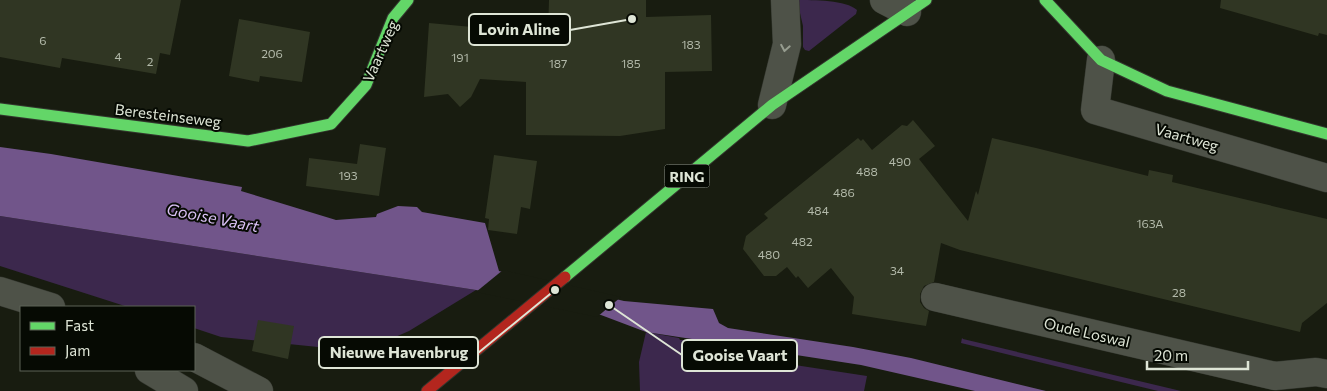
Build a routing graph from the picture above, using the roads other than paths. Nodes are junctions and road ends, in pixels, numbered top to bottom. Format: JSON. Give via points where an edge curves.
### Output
{"nodes":[{"id":1,"x":408,"y":0,"type":"edge"},
{"id":2,"x":785,"y":0,"type":"edge"},
{"id":3,"x":1045,"y":0,"type":"edge"},
{"id":4,"x":906,"y":4,"type":"edge"},
{"id":5,"x":1101,"y":60,"type":"junction"},
{"id":6,"x":772,"y":105,"type":"junction"},
{"id":7,"x":0,"y":110,"type":"edge"},
{"id":8,"x":331,"y":124,"type":"joint"},
{"id":9,"x":1327,"y":134,"type":"edge"},
{"id":10,"x":1327,"y":178,"type":"edge"},
{"id":11,"x":0,"y":291,"type":"edge"},
{"id":12,"x":935,"y":297,"type":"dead end"},
{"id":13,"x":48,"y":306,"type":"edge"},
{"id":14,"x":195,"y":358,"type":"edge"},
{"id":15,"x":151,"y":371,"type":"edge"},
{"id":16,"x":1327,"y":374,"type":"edge"},
{"id":17,"x":184,"y":391,"type":"edge"},
{"id":18,"x":259,"y":391,"type":"edge"},
{"id":19,"x":426,"y":391,"type":"edge"}],
"edges":[{"from":1,"to":8,"type":"street","name":"Vaartweg","via":[[393,18],[366,84]]},
{"from":2,"to":6,"type":"street","one_way":true,"via":[[787,44]]},
{"from":3,"to":5,"type":"street"},
{"from":4,"to":6,"type":"street","number":"RING"},
{"from":5,"to":9,"type":"street","via":[[1167,91]]},
{"from":5,"to":10,"type":"street","name":"Vaartweg","via":[[1095,110]]},
{"from":6,"to":19,"type":"street","number":"RING"},
{"from":7,"to":8,"type":"street","name":"Beresteinseweg","via":[[248,141]]},
{"from":11,"to":13,"type":"street"},
{"from":12,"to":16,"type":"street","name":"Oude Loswal","via":[[1275,376]]},
{"from":14,"to":18,"type":"street"},
{"from":15,"to":17,"type":"street"}]}
